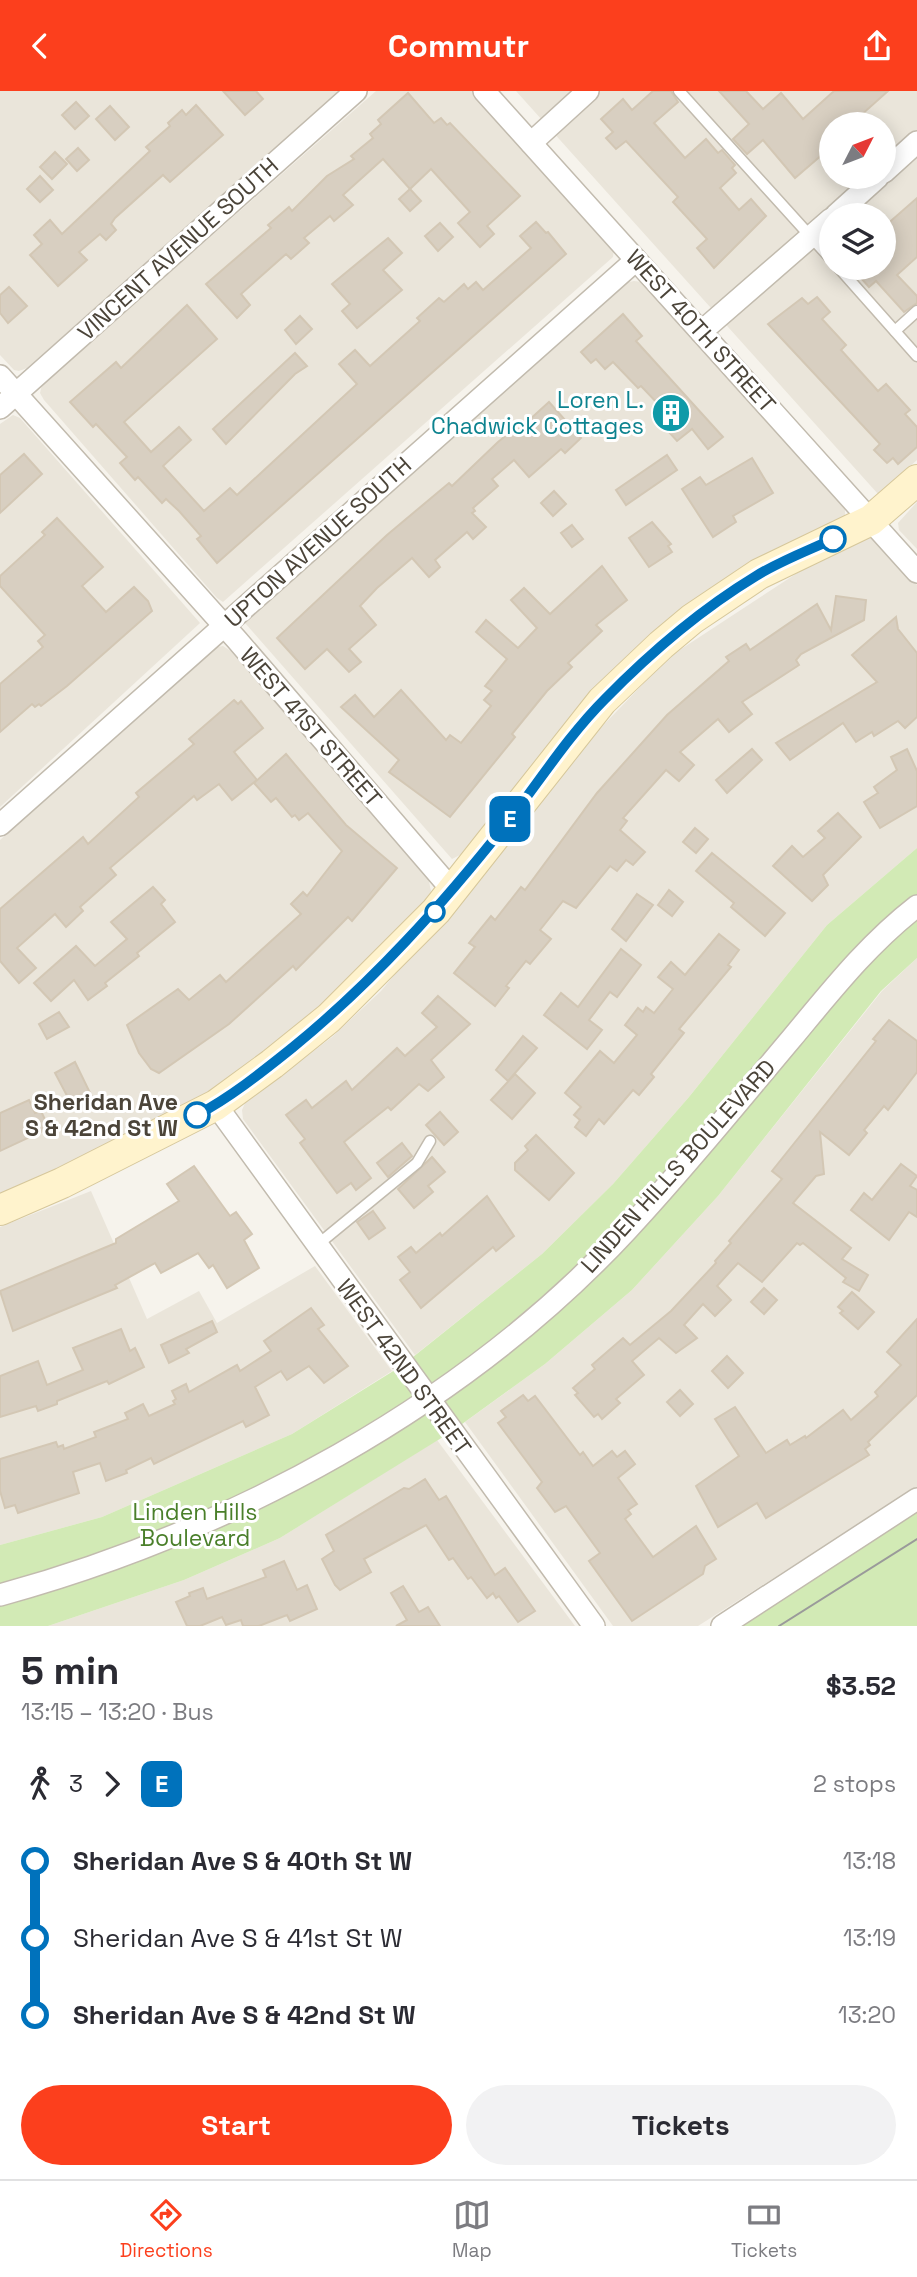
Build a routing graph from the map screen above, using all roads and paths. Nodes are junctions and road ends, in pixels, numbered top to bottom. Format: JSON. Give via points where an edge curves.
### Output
{"nodes":[{"id":1,"x":356,"y":91,"type":"edge"},
{"id":2,"x":484,"y":91,"type":"edge"},
{"id":3,"x":588,"y":91,"type":"edge"},
{"id":4,"x":679,"y":91,"type":"edge"},
{"id":5,"x":917,"y":142,"type":"edge"},
{"id":6,"x":531,"y":143,"type":"junction"},
{"id":7,"x":896,"y":161,"type":"edge"},
{"id":8,"x":865,"y":189,"type":"edge"},
{"id":9,"x":849,"y":203,"type":"edge"},
{"id":10,"x":819,"y":230,"type":"edge"},
{"id":11,"x":811,"y":237,"type":"junction"},
{"id":12,"x":819,"y":246,"type":"edge"},
{"id":13,"x":636,"y":260,"type":"junction"},
{"id":14,"x":850,"y":280,"type":"edge"},
{"id":15,"x":917,"y":311,"type":"edge"},
{"id":16,"x":895,"y":331,"type":"junction"},
{"id":17,"x":701,"y":333,"type":"junction"},
{"id":18,"x":917,"y":356,"type":"edge"},
{"id":19,"x":0,"y":376,"type":"edge"},
{"id":20,"x":8,"y":401,"type":"edge"},
{"id":21,"x":917,"y":480,"type":"edge"},
{"id":22,"x":871,"y":520,"type":"junction"},
{"id":23,"x":917,"y":572,"type":"edge"},
{"id":24,"x":224,"y":627,"type":"junction"},
{"id":25,"x":0,"y":825,"type":"edge"},
{"id":26,"x":453,"y":891,"type":"junction"},
{"id":27,"x":917,"y":906,"type":"edge"},
{"id":28,"x":216,"y":1105,"type":"junction"},
{"id":29,"x":430,"y":1141,"type":"dead end"},
{"id":30,"x":0,"y":1210,"type":"edge"},
{"id":31,"x":316,"y":1246,"type":"junction"},
{"id":32,"x":428,"y":1398,"type":"junction"},
{"id":33,"x":917,"y":1499,"type":"edge"},
{"id":34,"x":0,"y":1595,"type":"edge"},
{"id":35,"x":594,"y":1626,"type":"edge"},
{"id":36,"x":722,"y":1626,"type":"edge"}],
"edges":[{"from":1,"to":20,"type":"street","name":"VINCENT AVENUE SOUTH"},
{"from":2,"to":6,"type":"street","name":"WEST 40TH STREET"},
{"from":3,"to":6,"type":"street"},
{"from":4,"to":11,"type":"lane"},
{"from":5,"to":7,"type":"street"},
{"from":6,"to":13,"type":"street","name":"WEST 40TH STREET"},
{"from":8,"to":9,"type":"street"},
{"from":10,"to":11,"type":"street"},
{"from":11,"to":12,"type":"lane"},
{"from":11,"to":17,"type":"street"},
{"from":13,"to":17,"type":"street","name":"WEST 40TH STREET"},
{"from":13,"to":24,"type":"street","name":"UPTON AVENUE SOUTH"},
{"from":14,"to":16,"type":"lane"},
{"from":15,"to":16,"type":"lane"},
{"from":16,"to":18,"type":"lane"},
{"from":17,"to":22,"type":"street","name":"WEST 40TH STREET"},
{"from":19,"to":20,"type":"street","name":"WEST 41ST STREET"},
{"from":20,"to":24,"type":"street","name":"WEST 41ST STREET"},
{"from":21,"to":22,"type":"street"},
{"from":22,"to":23,"type":"street","name":"WEST 40TH STREET"},
{"from":22,"to":26,"type":"street","via":[[759,574],[661,645],[603,701]]},
{"from":24,"to":25,"type":"street","name":"UPTON AVENUE SOUTH"},
{"from":24,"to":26,"type":"street","name":"WEST 41ST STREET"},
{"from":26,"to":28,"type":"street","via":[[329,1018]]},
{"from":27,"to":32,"type":"street","name":"LINDEN HILLS BOULEVARD","via":[[862,954],[626,1231],[550,1304]]},
{"from":28,"to":30,"type":"street"},
{"from":28,"to":31,"type":"street","name":"WEST 42ND STREET"},
{"from":29,"to":31,"type":"lane","via":[[417,1163]]},
{"from":31,"to":32,"type":"street","name":"WEST 42ND STREET"},
{"from":32,"to":34,"type":"street","name":"LINDEN HILLS BOULEVARD","via":[[317,1466],[163,1542],[80,1574]]},
{"from":32,"to":35,"type":"street","name":"WEST 42ND STREET"},
{"from":33,"to":36,"type":"street"}]}
